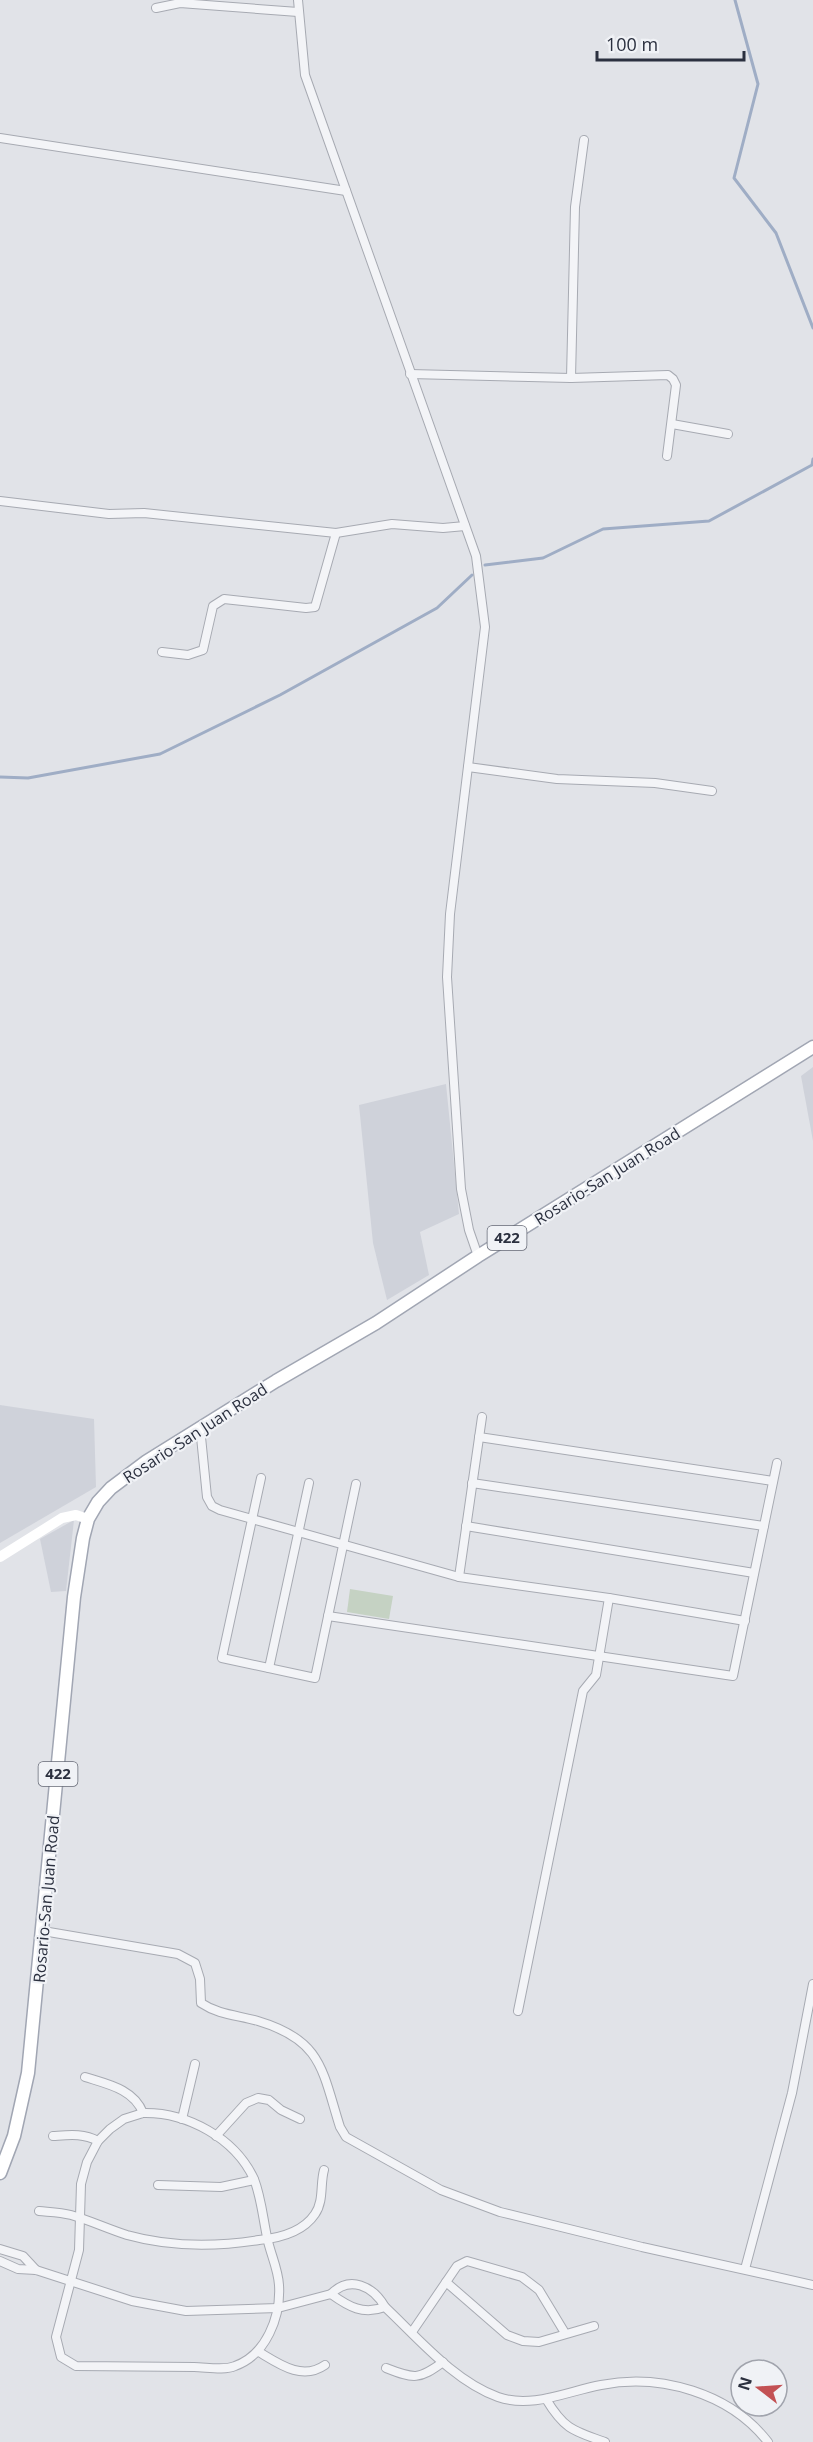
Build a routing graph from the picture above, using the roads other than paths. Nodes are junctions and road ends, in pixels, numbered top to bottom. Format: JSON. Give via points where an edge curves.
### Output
{"nodes":[{"id":1,"x":298,"y":0,"type":"edge"},
{"id":2,"x":179,"y":2,"type":"edge"},
{"id":3,"x":156,"y":8,"type":"dead end"},
{"id":4,"x":298,"y":12,"type":"junction"},
{"id":5,"x":0,"y":138,"type":"edge"},
{"id":6,"x":584,"y":140,"type":"dead end"},
{"id":7,"x":346,"y":191,"type":"junction"},
{"id":8,"x":410,"y":374,"type":"junction"},
{"id":9,"x":571,"y":378,"type":"junction"},
{"id":10,"x":672,"y":424,"type":"junction"},
{"id":11,"x":729,"y":434,"type":"dead end"},
{"id":12,"x":667,"y":456,"type":"dead end"},
{"id":13,"x":0,"y":501,"type":"edge"},
{"id":14,"x":465,"y":526,"type":"junction"},
{"id":15,"x":336,"y":533,"type":"junction"},
{"id":16,"x":162,"y":652,"type":"dead end"},
{"id":17,"x":468,"y":767,"type":"junction"},
{"id":18,"x":712,"y":790,"type":"dead end"},
{"id":19,"x":813,"y":1047,"type":"edge"},
{"id":20,"x":478,"y":1256,"type":"junction"},
{"id":21,"x":482,"y":1417,"type":"dead end"},
{"id":22,"x":200,"y":1427,"type":"junction"},
{"id":23,"x":479,"y":1437,"type":"junction"},
{"id":24,"x":777,"y":1463,"type":"dead end"},
{"id":25,"x":261,"y":1478,"type":"dead end"},
{"id":26,"x":773,"y":1481,"type":"junction"},
{"id":27,"x":309,"y":1483,"type":"dead end"},
{"id":28,"x":472,"y":1483,"type":"junction"},
{"id":29,"x":356,"y":1484,"type":"dead end"},
{"id":30,"x":88,"y":1519,"type":"junction"},
{"id":31,"x":252,"y":1519,"type":"junction"},
{"id":32,"x":466,"y":1526,"type":"junction"},
{"id":33,"x":764,"y":1526,"type":"junction"},
{"id":34,"x":299,"y":1532,"type":"junction"},
{"id":35,"x":343,"y":1544,"type":"junction"},
{"id":36,"x":0,"y":1557,"type":"edge"},
{"id":37,"x":754,"y":1573,"type":"junction"},
{"id":38,"x":459,"y":1577,"type":"junction"},
{"id":39,"x":609,"y":1598,"type":"junction"},
{"id":40,"x":328,"y":1616,"type":"junction"},
{"id":41,"x":745,"y":1621,"type":"junction"},
{"id":42,"x":599,"y":1656,"type":"junction"},
{"id":43,"x":269,"y":1668,"type":"junction"},
{"id":44,"x":43,"y":1931,"type":"junction"},
{"id":45,"x":813,"y":1984,"type":"edge"},
{"id":46,"x":518,"y":2011,"type":"dead end"},
{"id":47,"x":195,"y":2064,"type":"dead end"},
{"id":48,"x":85,"y":2077,"type":"dead end"},
{"id":49,"x":143,"y":2114,"type":"junction"},
{"id":50,"x":182,"y":2119,"type":"junction"},
{"id":51,"x":300,"y":2119,"type":"dead end"},
{"id":52,"x":53,"y":2136,"type":"dead end"},
{"id":53,"x":216,"y":2136,"type":"junction"},
{"id":54,"x":98,"y":2141,"type":"junction"},
{"id":55,"x":324,"y":2169,"type":"dead end"},
{"id":56,"x":0,"y":2173,"type":"edge"},
{"id":57,"x":254,"y":2180,"type":"junction"},
{"id":58,"x":158,"y":2185,"type":"dead end"},
{"id":59,"x":39,"y":2211,"type":"dead end"},
{"id":60,"x":80,"y":2219,"type":"junction"},
{"id":61,"x":267,"y":2239,"type":"junction"},
{"id":62,"x":0,"y":2249,"type":"edge"},
{"id":63,"x":0,"y":2261,"type":"edge"},
{"id":64,"x":745,"y":2269,"type":"junction"},
{"id":65,"x":36,"y":2270,"type":"junction"},
{"id":66,"x":71,"y":2282,"type":"junction"},
{"id":67,"x":446,"y":2282,"type":"junction"},
{"id":68,"x":813,"y":2285,"type":"edge"},
{"id":69,"x":331,"y":2294,"type":"junction"},
{"id":70,"x":386,"y":2307,"type":"junction"},
{"id":71,"x":279,"y":2308,"type":"junction"},
{"id":72,"x":594,"y":2326,"type":"dead end"},
{"id":73,"x":412,"y":2332,"type":"junction"},
{"id":74,"x":565,"y":2333,"type":"junction"},
{"id":75,"x":259,"y":2352,"type":"junction"},
{"id":76,"x":60,"y":2358,"type":"junction"},
{"id":77,"x":53,"y":2362,"type":"dead end"},
{"id":78,"x":443,"y":2362,"type":"junction"},
{"id":79,"x":325,"y":2365,"type":"dead end"},
{"id":80,"x":386,"y":2368,"type":"dead end"},
{"id":81,"x":546,"y":2399,"type":"junction"},
{"id":82,"x":605,"y":2442,"type":"edge"},
{"id":83,"x":768,"y":2442,"type":"edge"}],
"edges":[{"from":1,"to":4,"type":"street"},
{"from":2,"to":3,"type":"street"},
{"from":2,"to":4,"type":"street"},
{"from":4,"to":7,"type":"street","via":[[305,75]]},
{"from":5,"to":7,"type":"street"},
{"from":6,"to":9,"type":"street","via":[[575,207]]},
{"from":7,"to":8,"type":"street"},
{"from":8,"to":9,"type":"street"},
{"from":8,"to":14,"type":"street"},
{"from":9,"to":10,"type":"street","via":[[668,375],[676,385]]},
{"from":10,"to":11,"type":"street"},
{"from":10,"to":12,"type":"street"},
{"from":13,"to":15,"type":"street"},
{"from":14,"to":15,"type":"street","via":[[392,524]]},
{"from":14,"to":17,"type":"street","via":[[476,556],[485,627]]},
{"from":15,"to":16,"type":"street","via":[[315,607],[224,599],[213,606],[203,650],[188,655]]},
{"from":17,"to":18,"type":"street"},
{"from":17,"to":20,"type":"street","via":[[450,914],[447,977],[461,1189]]},
{"from":19,"to":20,"type":"main road","name":"Rosario-San Juan Road","number":"422"},
{"from":20,"to":22,"type":"main road","name":"Rosario-San Juan Road","number":"422","via":[[376,1323]]},
{"from":21,"to":23,"type":"street"},
{"from":22,"to":30,"type":"main road","name":"Rosario-San Juan Road","number":"422","via":[[111,1488]]},
{"from":22,"to":31,"type":"street","via":[[207,1497],[212,1506]]},
{"from":23,"to":26,"type":"street"},
{"from":23,"to":28,"type":"street"},
{"from":24,"to":26,"type":"street"},
{"from":25,"to":31,"type":"street"},
{"from":26,"to":33,"type":"street"},
{"from":27,"to":34,"type":"street"},
{"from":28,"to":32,"type":"street"},
{"from":28,"to":33,"type":"street"},
{"from":29,"to":35,"type":"street"},
{"from":30,"to":36,"type":"main road","via":[[76,1515],[62,1518]]},
{"from":30,"to":44,"type":"main road","name":"Rosario-San Juan Road","number":"422","via":[[74,1598]]},
{"from":31,"to":34,"type":"street"},
{"from":31,"to":43,"type":"street","via":[[222,1658]]},
{"from":32,"to":37,"type":"street"},
{"from":32,"to":38,"type":"street"},
{"from":33,"to":37,"type":"street"},
{"from":34,"to":35,"type":"street"},
{"from":34,"to":43,"type":"street"},
{"from":35,"to":38,"type":"street"},
{"from":35,"to":40,"type":"street"},
{"from":37,"to":41,"type":"street"},
{"from":38,"to":39,"type":"street"},
{"from":39,"to":41,"type":"street"},
{"from":39,"to":42,"type":"street"},
{"from":40,"to":42,"type":"street"},
{"from":40,"to":43,"type":"street","via":[[315,1677]]},
{"from":41,"to":42,"type":"street","via":[[733,1676]]},
{"from":42,"to":46,"type":"street","via":[[596,1674],[584,1691]]},
{"from":44,"to":56,"type":"main road","name":"Rosario-San Juan Road","number":"422","via":[[28,2073],[14,2136]]},
{"from":44,"to":64,"type":"street","via":[[178,1954],[195,1963],[201,2003],[214,2012],[257,2021],[294,2035],[315,2055],[346,2137],[441,2190],[500,2212]]},
{"from":45,"to":64,"type":"street","via":[[792,2093]]},
{"from":47,"to":50,"type":"street"},
{"from":48,"to":49,"type":"street","via":[[113,2085],[132,2096]]},
{"from":49,"to":50,"type":"street","via":[[159,2113]]},
{"from":49,"to":54,"type":"street","via":[[124,2119]]},
{"from":50,"to":53,"type":"street"},
{"from":51,"to":53,"type":"street","via":[[269,2100],[258,2098],[246,2103]]},
{"from":52,"to":54,"type":"street","via":[[75,2134]]},
{"from":53,"to":57,"type":"street","via":[[244,2162]]},
{"from":54,"to":60,"type":"street","via":[[81,2184]]},
{"from":55,"to":61,"type":"street","via":[[321,2201],[315,2214],[290,2234]]},
{"from":57,"to":58,"type":"street","via":[[221,2187]]},
{"from":57,"to":61,"type":"street"},
{"from":59,"to":60,"type":"street"},
{"from":60,"to":61,"type":"street","via":[[129,2235],[177,2244],[219,2245]]},
{"from":60,"to":66,"type":"street","via":[[79,2250]]},
{"from":61,"to":71,"type":"street","via":[[275,2259]]},
{"from":62,"to":65,"type":"street","via":[[23,2256]]},
{"from":63,"to":65,"type":"street","via":[[18,2269]]},
{"from":64,"to":68,"type":"street"},
{"from":65,"to":66,"type":"street"},
{"from":66,"to":71,"type":"street","via":[[132,2301],[186,2311]]},
{"from":66,"to":76,"type":"street","via":[[56,2337]]},
{"from":67,"to":73,"type":"street"},
{"from":67,"to":74,"type":"street","via":[[507,2335],[539,2342]]},
{"from":67,"to":74,"type":"street","via":[[467,2261],[522,2277],[539,2290]]},
{"from":69,"to":70,"type":"street","via":[[348,2307],[362,2311]]},
{"from":69,"to":70,"type":"street","via":[[339,2286],[354,2283],[369,2288]]},
{"from":69,"to":71,"type":"street"},
{"from":70,"to":73,"type":"street"},
{"from":71,"to":75,"type":"street"},
{"from":72,"to":74,"type":"street"},
{"from":73,"to":78,"type":"street"},
{"from":75,"to":76,"type":"street","via":[[233,2367],[76,2366]]},
{"from":75,"to":79,"type":"street","via":[[283,2367],[302,2372]]},
{"from":76,"to":77,"type":"street"},
{"from":78,"to":80,"type":"street","via":[[425,2375],[410,2378]]},
{"from":78,"to":81,"type":"street","via":[[475,2386],[500,2398]]},
{"from":81,"to":82,"type":"street","via":[[571,2430]]},
{"from":81,"to":83,"type":"street","via":[[601,2385],[642,2380],[678,2385],[721,2403],[757,2427]]}]}
